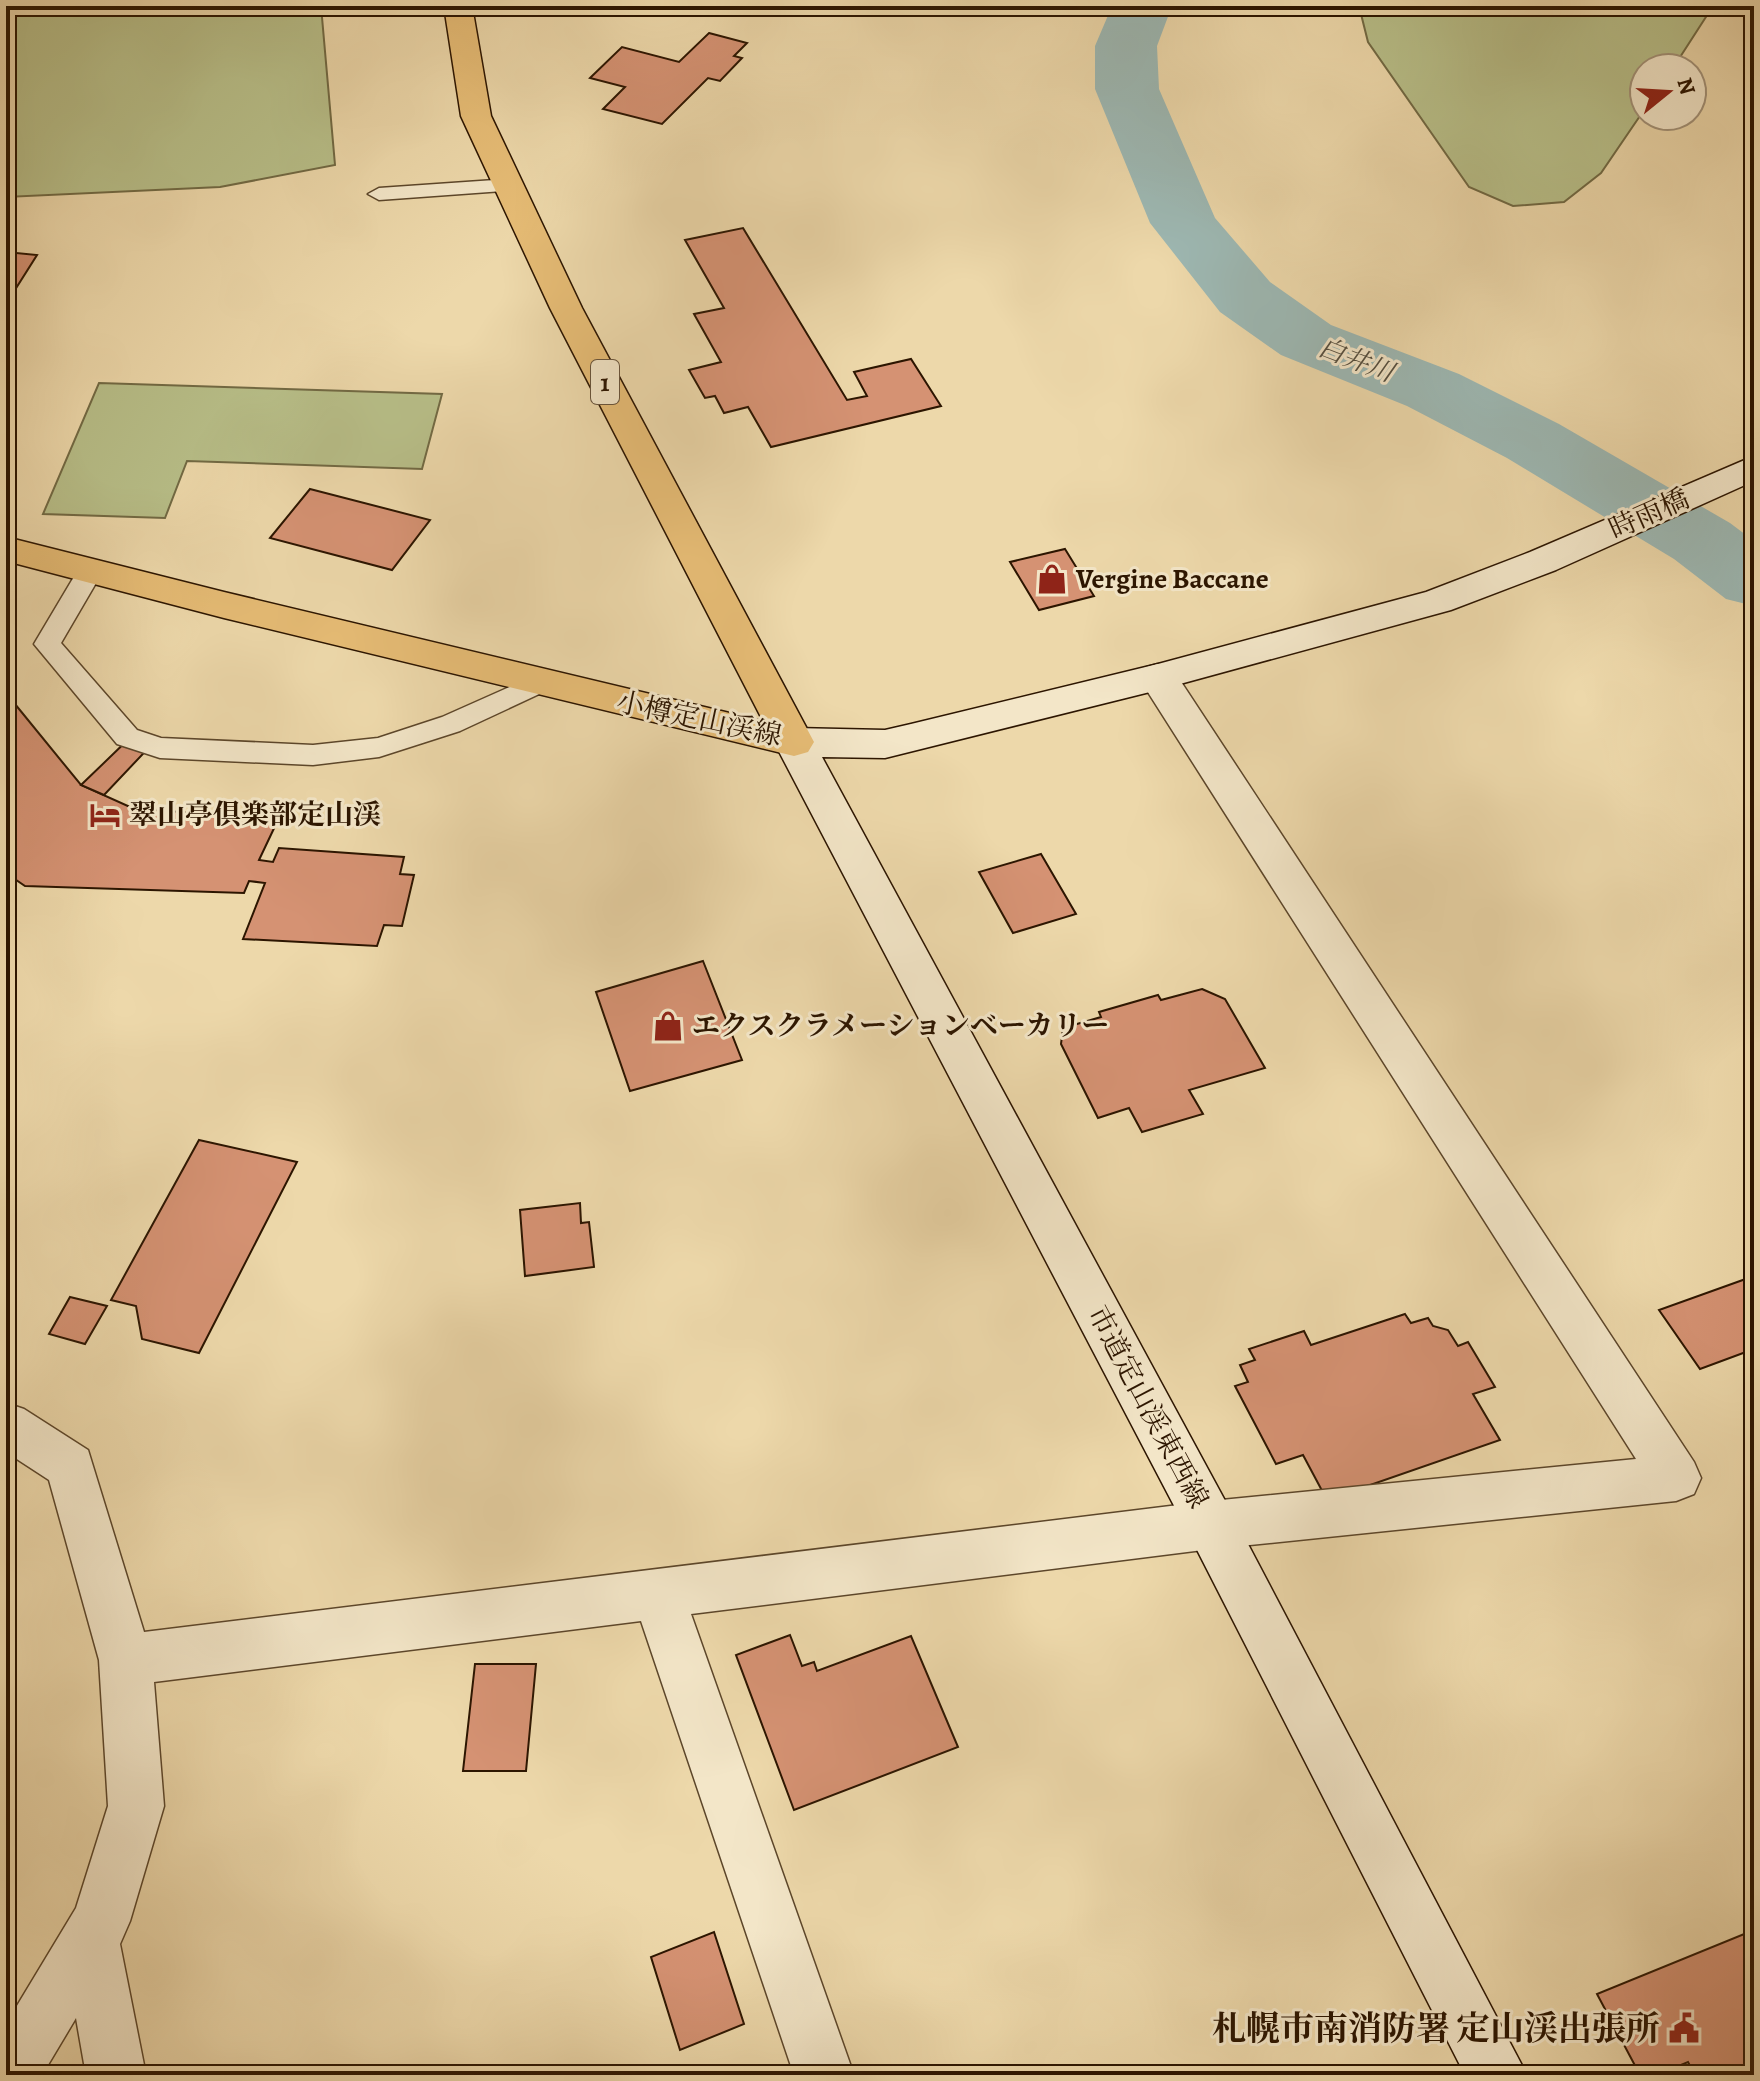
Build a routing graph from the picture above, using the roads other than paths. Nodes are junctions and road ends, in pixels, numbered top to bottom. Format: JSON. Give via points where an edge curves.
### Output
{"nodes":[{"id":1,"x":458,"y":6,"type":"edge"},
{"id":2,"x":509,"y":185,"type":"junction"},
{"id":3,"x":379,"y":194,"type":"dead end"},
{"id":4,"x":1754,"y":467,"type":"edge"},
{"id":5,"x":6,"y":549,"type":"edge"},
{"id":6,"x":90,"y":571,"type":"junction"},
{"id":7,"x":1158,"y":677,"type":"junction"},
{"id":8,"x":541,"y":683,"type":"junction"},
{"id":9,"x":794,"y":742,"type":"junction"},
{"id":10,"x":6,"y":1425,"type":"edge"},
{"id":11,"x":1211,"y":1525,"type":"junction"},
{"id":12,"x":658,"y":1594,"type":"junction"},
{"id":13,"x":126,"y":1660,"type":"junction"},
{"id":14,"x":90,"y":1940,"type":"junction"},
{"id":15,"x":9,"y":2075,"type":"edge"},
{"id":16,"x":116,"y":2075,"type":"edge"},
{"id":17,"x":824,"y":2075,"type":"edge"},
{"id":18,"x":1497,"y":2075,"type":"edge"}],
"edges":[{"from":1,"to":2,"type":"main road","name":"小樽定山渓線","number":"1","via":[[476,116]]},
{"from":2,"to":3,"type":"lane"},
{"from":2,"to":9,"type":"main road","name":"小樽定山渓線","number":"1","via":[[566,308]]},
{"from":4,"to":7,"type":"street","name":"時雨橋","via":[[1543,561],[1438,601]]},
{"from":5,"to":6,"type":"main road","name":"小樽定山渓線"},
{"from":6,"to":8,"type":"main road","name":"小樽定山渓線"},
{"from":6,"to":8,"type":"lane","via":[[47,644],[127,737],[160,748],[313,755],[379,747],[451,724]]},
{"from":7,"to":9,"type":"street","name":"時雨橋","via":[[885,744]]},
{"from":7,"to":11,"type":"street","via":[[1676,1478]]},
{"from":8,"to":9,"type":"main road","name":"小樽定山渓線"},
{"from":9,"to":11,"type":"street","name":"市道定山渓東西線"},
{"from":10,"to":13,"type":"street","via":[[70,1466]]},
{"from":11,"to":12,"type":"street"},
{"from":11,"to":18,"type":"street","name":"市道定山渓東西線"},
{"from":12,"to":13,"type":"street"},
{"from":12,"to":17,"type":"street"},
{"from":13,"to":14,"type":"street","via":[[136,1806],[101,1921]]},
{"from":14,"to":15,"type":"street"},
{"from":14,"to":16,"type":"street"}]}
